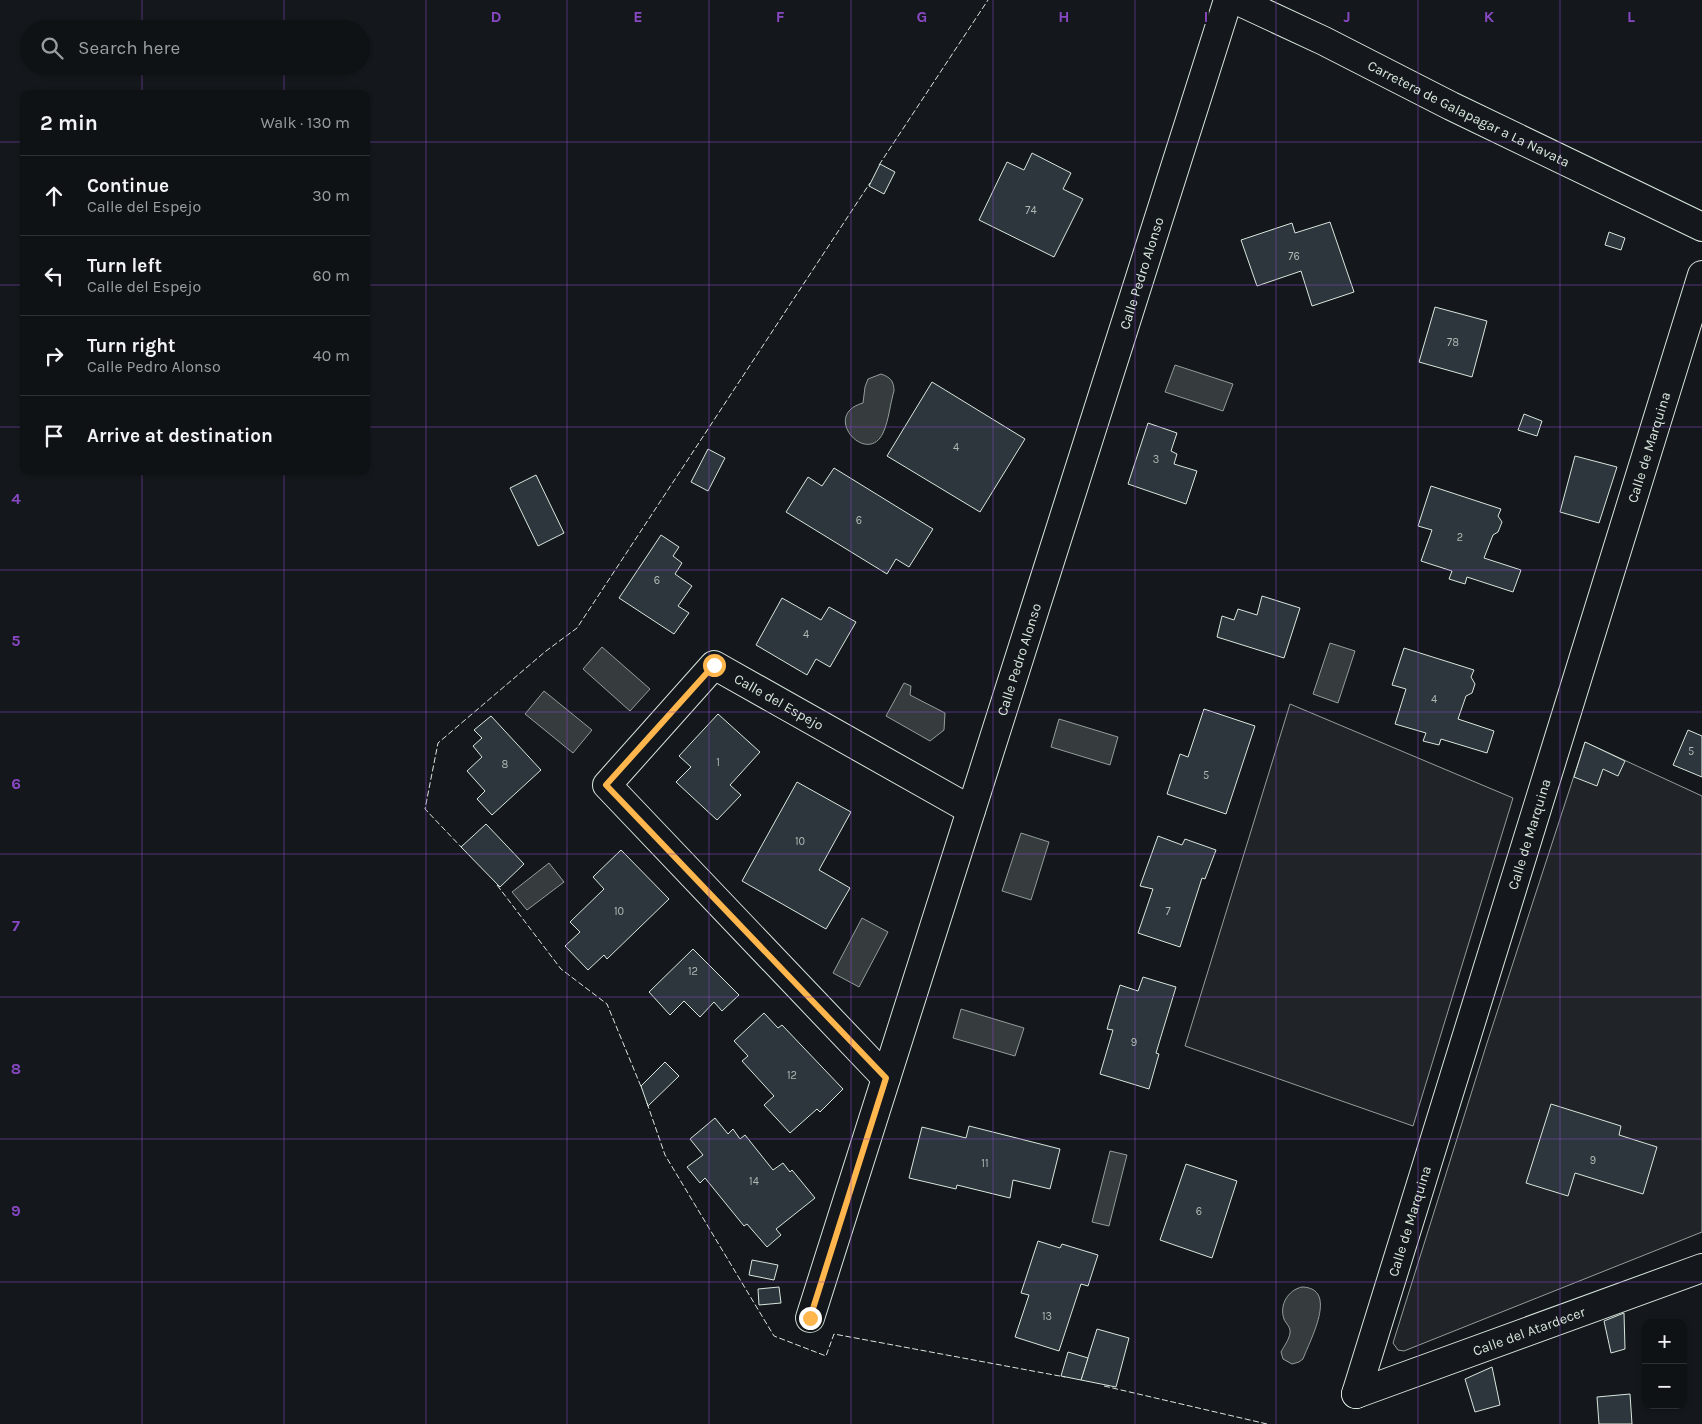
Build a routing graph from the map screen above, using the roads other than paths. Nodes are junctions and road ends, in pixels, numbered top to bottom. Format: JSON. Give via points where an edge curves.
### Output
{"nodes":[{"id":1,"x":1228,"y":0,"type":"edge"},
{"id":2,"x":1236,"y":0,"type":"edge"},
{"id":3,"x":1702,"y":227,"type":"edge"},
{"id":4,"x":1702,"y":275,"type":"edge"},
{"id":5,"x":971,"y":810,"type":"junction"},
{"id":6,"x":886,"y":1078,"type":"junction"},
{"id":7,"x":1702,"y":1268,"type":"edge"},
{"id":8,"x":810,"y":1318,"type":"dead end"},
{"id":9,"x":1356,"y":1394,"type":"joint"}],
"edges":[{"from":1,"to":5,"type":"street","name":"Calle Pedro Alonso"},
{"from":2,"to":3,"type":"street","name":"Carretera de Galapagar a La Navata"},
{"from":4,"to":9,"type":"street","name":"Calle de Marquina"},
{"from":5,"to":6,"type":"street","name":"Calle Pedro Alonso"},
{"from":5,"to":6,"type":"street","name":"Calle del Espejo","via":[[714,665],[606,785]]},
{"from":6,"to":8,"type":"street","name":"Calle Pedro Alonso"},
{"from":7,"to":9,"type":"street","name":"Calle del Atardecer"}]}
